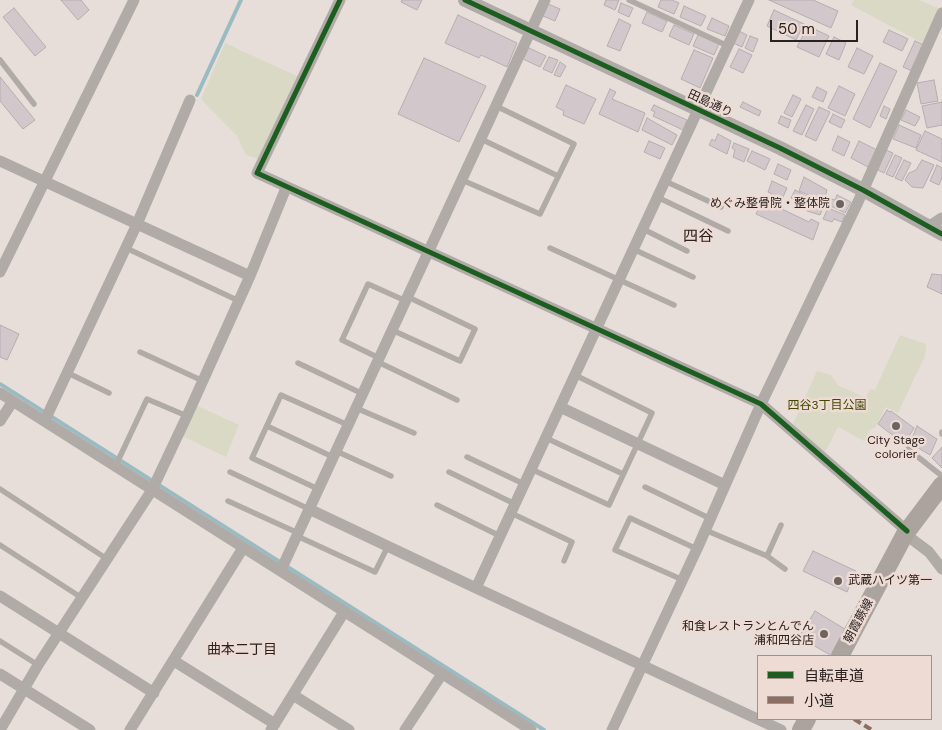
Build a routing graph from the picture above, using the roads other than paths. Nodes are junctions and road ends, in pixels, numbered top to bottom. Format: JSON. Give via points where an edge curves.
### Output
{"nodes":[{"id":1,"x":134,"y":0,"type":"edge"},
{"id":2,"x":340,"y":0,"type":"edge"},
{"id":3,"x":465,"y":0,"type":"edge"},
{"id":4,"x":545,"y":0,"type":"edge"},
{"id":5,"x":629,"y":0,"type":"edge"},
{"id":6,"x":749,"y":0,"type":"edge"},
{"id":7,"x":942,"y":13,"type":"edge"},
{"id":8,"x":531,"y":30,"type":"junction"},
{"id":9,"x":728,"y":46,"type":"junction"},
{"id":10,"x":0,"y":60,"type":"edge"},
{"id":11,"x":190,"y":100,"type":"dead end"},
{"id":12,"x":34,"y":104,"type":"dead end"},
{"id":13,"x":496,"y":106,"type":"junction"},
{"id":14,"x":697,"y":110,"type":"junction"},
{"id":15,"x":481,"y":139,"type":"junction"},
{"id":16,"x":0,"y":162,"type":"edge"},
{"id":17,"x":558,"y":176,"type":"junction"},
{"id":18,"x":462,"y":180,"type":"junction"},
{"id":19,"x":665,"y":181,"type":"junction"},
{"id":20,"x":44,"y":182,"type":"junction"},
{"id":21,"x":286,"y":188,"type":"junction"},
{"id":22,"x":863,"y":190,"type":"junction"},
{"id":23,"x":657,"y":197,"type":"junction"},
{"id":24,"x":721,"y":207,"type":"dead end"},
{"id":25,"x":942,"y":218,"type":"edge"},
{"id":26,"x":137,"y":224,"type":"junction"},
{"id":27,"x":928,"y":227,"type":"junction"},
{"id":28,"x":643,"y":229,"type":"junction"},
{"id":29,"x":728,"y":230,"type":"dead end"},
{"id":30,"x":942,"y":234,"type":"edge"},
{"id":31,"x":126,"y":248,"type":"junction"},
{"id":32,"x":550,"y":248,"type":"dead end"},
{"id":33,"x":634,"y":249,"type":"junction"},
{"id":34,"x":687,"y":250,"type":"dead end"},
{"id":35,"x":428,"y":253,"type":"junction"},
{"id":36,"x":0,"y":272,"type":"edge"},
{"id":37,"x":250,"y":276,"type":"junction"},
{"id":38,"x":693,"y":277,"type":"dead end"},
{"id":39,"x":619,"y":280,"type":"junction"},
{"id":40,"x":407,"y":299,"type":"junction"},
{"id":41,"x":238,"y":301,"type":"junction"},
{"id":42,"x":674,"y":306,"type":"dead end"},
{"id":43,"x":392,"y":330,"type":"junction"},
{"id":44,"x":596,"y":330,"type":"junction"},
{"id":45,"x":140,"y":352,"type":"dead end"},
{"id":46,"x":378,"y":360,"type":"junction"},
{"id":47,"x":298,"y":363,"type":"dead end"},
{"id":48,"x":68,"y":373,"type":"junction"},
{"id":49,"x":575,"y":375,"type":"junction"},
{"id":50,"x":203,"y":381,"type":"junction"},
{"id":51,"x":0,"y":393,"type":"edge"},
{"id":52,"x":109,"y":393,"type":"dead end"},
{"id":53,"x":363,"y":394,"type":"junction"},
{"id":54,"x":457,"y":400,"type":"dead end"},
{"id":55,"x":13,"y":401,"type":"junction"},
{"id":56,"x":761,"y":404,"type":"junction"},
{"id":57,"x":356,"y":408,"type":"junction"},
{"id":58,"x":560,"y":408,"type":"junction"},
{"id":59,"x":187,"y":416,"type":"junction"},
{"id":60,"x":45,"y":420,"type":"junction"},
{"id":61,"x":0,"y":421,"type":"edge"},
{"id":62,"x":348,"y":425,"type":"junction"},
{"id":63,"x":267,"y":426,"type":"junction"},
{"id":64,"x":414,"y":433,"type":"dead end"},
{"id":65,"x":545,"y":438,"type":"junction"},
{"id":66,"x":637,"y":445,"type":"junction"},
{"id":67,"x":908,"y":449,"type":"dead end"},
{"id":68,"x":335,"y":454,"type":"junction"},
{"id":69,"x":467,"y":457,"type":"dead end"},
{"id":70,"x":116,"y":465,"type":"junction"},
{"id":71,"x":531,"y":469,"type":"junction"},
{"id":72,"x":230,"y":472,"type":"dead end"},
{"id":73,"x":449,"y":472,"type":"dead end"},
{"id":74,"x":623,"y":474,"type":"junction"},
{"id":75,"x":391,"y":476,"type":"dead end"},
{"id":76,"x":942,"y":476,"type":"edge"},
{"id":77,"x":524,"y":484,"type":"junction"},
{"id":78,"x":726,"y":485,"type":"junction"},
{"id":79,"x":645,"y":487,"type":"dead end"},
{"id":80,"x":0,"y":489,"type":"edge"},
{"id":81,"x":318,"y":489,"type":"junction"},
{"id":82,"x":152,"y":490,"type":"junction"},
{"id":83,"x":938,"y":494,"type":"edge"},
{"id":84,"x":228,"y":501,"type":"dead end"},
{"id":85,"x":437,"y":505,"type":"dead end"},
{"id":86,"x":309,"y":509,"type":"junction"},
{"id":87,"x":513,"y":509,"type":"junction"},
{"id":88,"x":711,"y":519,"type":"junction"},
{"id":89,"x":781,"y":525,"type":"dead end"},
{"id":90,"x":706,"y":530,"type":"junction"},
{"id":91,"x":906,"y":533,"type":"junction"},
{"id":92,"x":298,"y":534,"type":"junction"},
{"id":93,"x":500,"y":536,"type":"junction"},
{"id":94,"x":0,"y":545,"type":"edge"},
{"id":95,"x":388,"y":546,"type":"junction"},
{"id":96,"x":243,"y":548,"type":"junction"},
{"id":97,"x":698,"y":549,"type":"junction"},
{"id":98,"x":767,"y":556,"type":"junction"},
{"id":99,"x":108,"y":559,"type":"junction"},
{"id":100,"x":564,"y":561,"type":"dead end"},
{"id":101,"x":785,"y":569,"type":"dead end"},
{"id":102,"x":942,"y":569,"type":"edge"},
{"id":103,"x":281,"y":570,"type":"junction"},
{"id":104,"x":683,"y":580,"type":"junction"},
{"id":105,"x":476,"y":588,"type":"junction"},
{"id":106,"x":0,"y":596,"type":"edge"},
{"id":107,"x":82,"y":598,"type":"junction"},
{"id":108,"x":344,"y":612,"type":"junction"},
{"id":109,"x":59,"y":634,"type":"junction"},
{"id":110,"x":0,"y":640,"type":"edge"},
{"id":111,"x":841,"y":655,"type":"edge"},
{"id":112,"x":174,"y":661,"type":"junction"},
{"id":113,"x":38,"y":665,"type":"junction"},
{"id":114,"x":643,"y":666,"type":"junction"},
{"id":115,"x":0,"y":674,"type":"edge"},
{"id":116,"x":442,"y":674,"type":"junction"},
{"id":117,"x":24,"y":689,"type":"junction"},
{"id":118,"x":154,"y":693,"type":"junction"},
{"id":119,"x":293,"y":695,"type":"junction"},
{"id":120,"x":757,"y":719,"type":"edge"},
{"id":121,"x":513,"y":720,"type":"junction"},
{"id":122,"x":759,"y":720,"type":"edge"},
{"id":123,"x":273,"y":727,"type":"edge"},
{"id":124,"x":0,"y":730,"type":"edge"},
{"id":125,"x":90,"y":730,"type":"edge"},
{"id":126,"x":130,"y":730,"type":"edge"},
{"id":127,"x":349,"y":730,"type":"edge"},
{"id":128,"x":405,"y":730,"type":"edge"},
{"id":129,"x":506,"y":730,"type":"edge"},
{"id":130,"x":531,"y":730,"type":"edge"},
{"id":131,"x":612,"y":730,"type":"edge"},
{"id":132,"x":780,"y":730,"type":"edge"}],
"edges":[{"from":1,"to":20,"type":"street"},
{"from":2,"to":21,"type":"street","via":[[257,174]]},
{"from":3,"to":8,"type":"street","name":"田島通り"},
{"from":4,"to":8,"type":"street"},
{"from":5,"to":9,"type":"lane"},
{"from":6,"to":9,"type":"street"},
{"from":7,"to":22,"type":"street"},
{"from":8,"to":13,"type":"street"},
{"from":8,"to":14,"type":"street","name":"田島通り"},
{"from":9,"to":14,"type":"street"},
{"from":10,"to":12,"type":"lane"},
{"from":11,"to":26,"type":"street"},
{"from":13,"to":15,"type":"street"},
{"from":13,"to":17,"type":"lane","via":[[574,144]]},
{"from":14,"to":19,"type":"street"},
{"from":14,"to":22,"type":"street","name":"田島通り"},
{"from":15,"to":17,"type":"lane"},
{"from":15,"to":18,"type":"street"},
{"from":16,"to":20,"type":"street"},
{"from":17,"to":18,"type":"lane","via":[[540,214]]},
{"from":18,"to":35,"type":"street"},
{"from":19,"to":23,"type":"street"},
{"from":19,"to":24,"type":"lane"},
{"from":20,"to":26,"type":"street"},
{"from":20,"to":36,"type":"street"},
{"from":21,"to":35,"type":"street"},
{"from":21,"to":37,"type":"street"},
{"from":22,"to":27,"type":"street","name":"田島通り"},
{"from":22,"to":56,"type":"street"},
{"from":23,"to":28,"type":"street"},
{"from":23,"to":29,"type":"lane"},
{"from":25,"to":27,"type":"street"},
{"from":26,"to":31,"type":"street"},
{"from":26,"to":37,"type":"street"},
{"from":27,"to":30,"type":"street","name":"田島通り"},
{"from":28,"to":33,"type":"street"},
{"from":28,"to":34,"type":"lane"},
{"from":31,"to":41,"type":"lane"},
{"from":31,"to":48,"type":"street"},
{"from":32,"to":39,"type":"lane"},
{"from":33,"to":38,"type":"lane"},
{"from":33,"to":39,"type":"street"},
{"from":35,"to":40,"type":"street"},
{"from":35,"to":44,"type":"street"},
{"from":37,"to":41,"type":"street"},
{"from":39,"to":42,"type":"lane"},
{"from":39,"to":44,"type":"street"},
{"from":40,"to":43,"type":"street"},
{"from":40,"to":43,"type":"lane","via":[[475,329],[460,361]]},
{"from":40,"to":46,"type":"lane","via":[[368,284],[342,340]]},
{"from":41,"to":50,"type":"street"},
{"from":43,"to":46,"type":"street"},
{"from":44,"to":49,"type":"street"},
{"from":44,"to":56,"type":"street"},
{"from":45,"to":50,"type":"lane"},
{"from":46,"to":53,"type":"street"},
{"from":46,"to":54,"type":"lane"},
{"from":47,"to":53,"type":"lane"},
{"from":48,"to":52,"type":"lane"},
{"from":48,"to":60,"type":"street"},
{"from":49,"to":58,"type":"street"},
{"from":49,"to":66,"type":"lane","via":[[652,413]]},
{"from":50,"to":59,"type":"street"},
{"from":51,"to":55,"type":"street"},
{"from":53,"to":57,"type":"street"},
{"from":55,"to":60,"type":"street"},
{"from":55,"to":61,"type":"street"},
{"from":56,"to":78,"type":"street"},
{"from":56,"to":91,"type":"street"},
{"from":57,"to":62,"type":"street"},
{"from":57,"to":64,"type":"lane"},
{"from":58,"to":65,"type":"street"},
{"from":58,"to":66,"type":"street"},
{"from":59,"to":70,"type":"lane","via":[[147,398]]},
{"from":59,"to":82,"type":"street"},
{"from":60,"to":70,"type":"street"},
{"from":62,"to":63,"type":"lane","via":[[281,394]]},
{"from":62,"to":68,"type":"street"},
{"from":63,"to":68,"type":"lane"},
{"from":63,"to":81,"type":"lane","via":[[252,458]]},
{"from":65,"to":71,"type":"street"},
{"from":65,"to":74,"type":"lane"},
{"from":66,"to":74,"type":"lane"},
{"from":66,"to":78,"type":"street"},
{"from":67,"to":76,"type":"lane"},
{"from":68,"to":75,"type":"lane"},
{"from":68,"to":81,"type":"street"},
{"from":69,"to":77,"type":"lane"},
{"from":70,"to":82,"type":"street"},
{"from":71,"to":74,"type":"lane","via":[[609,505]]},
{"from":71,"to":77,"type":"street"},
{"from":72,"to":86,"type":"lane"},
{"from":73,"to":87,"type":"lane"},
{"from":77,"to":87,"type":"street"},
{"from":78,"to":88,"type":"street"},
{"from":79,"to":88,"type":"lane"},
{"from":80,"to":99,"type":"lane"},
{"from":81,"to":86,"type":"street"},
{"from":82,"to":96,"type":"street"},
{"from":82,"to":99,"type":"street"},
{"from":83,"to":91,"type":"main road","name":"朝霞蕨線"},
{"from":84,"to":92,"type":"lane"},
{"from":85,"to":93,"type":"lane"},
{"from":86,"to":92,"type":"street"},
{"from":86,"to":95,"type":"street"},
{"from":87,"to":93,"type":"street"},
{"from":87,"to":100,"type":"lane","via":[[572,542]]},
{"from":88,"to":90,"type":"street"},
{"from":89,"to":98,"type":"lane"},
{"from":90,"to":97,"type":"street"},
{"from":90,"to":98,"type":"lane"},
{"from":91,"to":102,"type":"street","via":[[929,552]]},
{"from":91,"to":111,"type":"main road","name":"朝霞蕨線"},
{"from":92,"to":95,"type":"lane","via":[[376,572]]},
{"from":92,"to":103,"type":"street"},
{"from":93,"to":105,"type":"street"},
{"from":94,"to":107,"type":"lane"},
{"from":95,"to":105,"type":"street"},
{"from":96,"to":103,"type":"street"},
{"from":96,"to":112,"type":"street"},
{"from":97,"to":104,"type":"street"},
{"from":97,"to":104,"type":"lane","via":[[630,518],[615,550]]},
{"from":98,"to":101,"type":"lane"},
{"from":99,"to":107,"type":"street"},
{"from":103,"to":108,"type":"street"},
{"from":104,"to":114,"type":"street"},
{"from":105,"to":114,"type":"street"},
{"from":106,"to":109,"type":"street"},
{"from":107,"to":109,"type":"street"},
{"from":108,"to":116,"type":"street"},
{"from":108,"to":119,"type":"street"},
{"from":109,"to":113,"type":"street"},
{"from":109,"to":118,"type":"street"},
{"from":110,"to":113,"type":"lane"},
{"from":112,"to":118,"type":"street"},
{"from":112,"to":123,"type":"street"},
{"from":113,"to":117,"type":"street"},
{"from":114,"to":120,"type":"street"},
{"from":114,"to":131,"type":"street"},
{"from":115,"to":117,"type":"street"},
{"from":116,"to":121,"type":"street"},
{"from":116,"to":128,"type":"street"},
{"from":117,"to":124,"type":"street"},
{"from":117,"to":125,"type":"street"},
{"from":118,"to":126,"type":"street"},
{"from":119,"to":123,"type":"street"},
{"from":119,"to":127,"type":"street"},
{"from":121,"to":129,"type":"street"},
{"from":121,"to":130,"type":"street"},
{"from":122,"to":132,"type":"street"}]}
